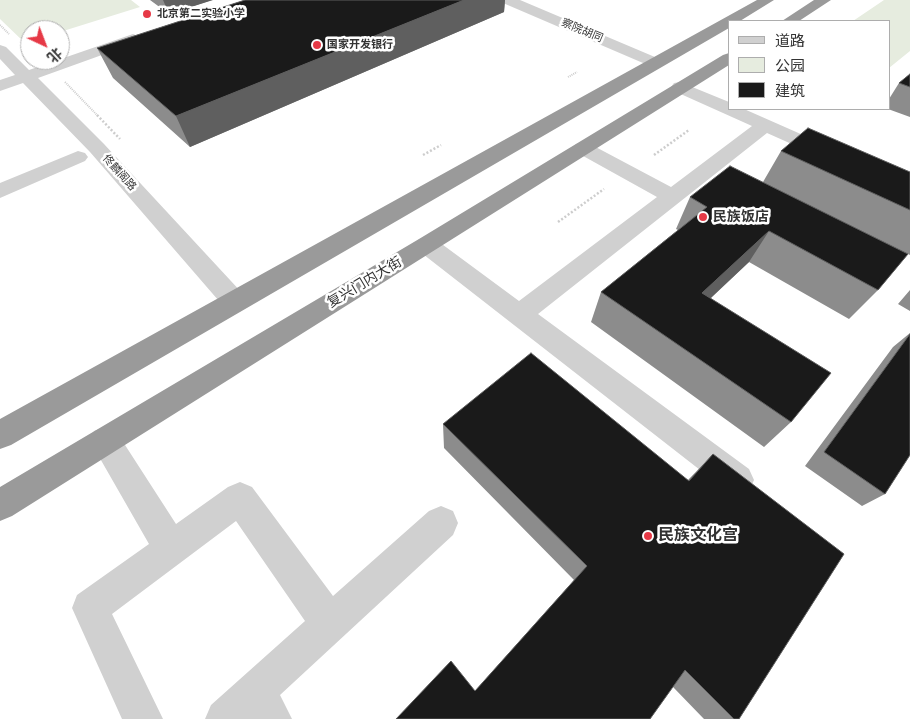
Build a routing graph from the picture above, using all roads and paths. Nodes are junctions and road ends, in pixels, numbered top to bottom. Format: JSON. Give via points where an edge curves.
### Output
{"nodes":[{"id":1,"x":508,"y":0,"type":"edge"},
{"id":2,"x":767,"y":0,"type":"edge"},
{"id":3,"x":824,"y":0,"type":"edge"},
{"id":4,"x":732,"y":20,"type":"edge"},
{"id":5,"x":791,"y":20,"type":"edge"},
{"id":6,"x":728,"y":23,"type":"edge"},
{"id":7,"x":150,"y":34,"type":"edge"},
{"id":8,"x":0,"y":50,"type":"edge"},
{"id":9,"x":728,"y":59,"type":"edge"},
{"id":10,"x":656,"y":63,"type":"junction"},
{"id":11,"x":577,"y":72,"type":"dead end"},
{"id":12,"x":27,"y":76,"type":"junction"},
{"id":13,"x":568,"y":77,"type":"dead end"},
{"id":14,"x":61,"y":79,"type":"dead end"},
{"id":15,"x":0,"y":86,"type":"edge"},
{"id":16,"x":680,"y":88,"type":"junction"},
{"id":17,"x":728,"y":109,"type":"edge"},
{"id":18,"x":731,"y":110,"type":"edge"},
{"id":19,"x":766,"y":125,"type":"junction"},
{"id":20,"x":690,"y":130,"type":"dead end"},
{"id":21,"x":120,"y":139,"type":"dead end"},
{"id":22,"x":441,"y":146,"type":"dead end"},
{"id":23,"x":583,"y":148,"type":"junction"},
{"id":24,"x":423,"y":155,"type":"dead end"},
{"id":25,"x":654,"y":155,"type":"dead end"},
{"id":26,"x":78,"y":157,"type":"dead end"},
{"id":27,"x":847,"y":161,"type":"edge"},
{"id":28,"x":604,"y":190,"type":"dead end"},
{"id":29,"x":0,"y":191,"type":"edge"},
{"id":30,"x":674,"y":197,"type":"junction"},
{"id":31,"x":558,"y":222,"type":"dead end"},
{"id":32,"x":427,"y":245,"type":"junction"},
{"id":33,"x":234,"y":301,"type":"junction"},
{"id":34,"x":520,"y":314,"type":"junction"},
{"id":35,"x":0,"y":435,"type":"edge"},
{"id":36,"x":106,"y":441,"type":"junction"},
{"id":37,"x":761,"y":497,"type":"edge"},
{"id":38,"x":0,"y":505,"type":"edge"},
{"id":39,"x":441,"y":523,"type":"dead end"},
{"id":40,"x":171,"y":548,"type":"junction"},
{"id":41,"x":330,"y":624,"type":"junction"},
{"id":42,"x":264,"y":705,"type":"edge"},
{"id":43,"x":143,"y":719,"type":"edge"},
{"id":44,"x":225,"y":719,"type":"edge"}],
"edges":[{"from":1,"to":10,"type":"street","name":"察院胡同"},
{"from":2,"to":4,"type":"highway"},
{"from":3,"to":5,"type":"highway"},
{"from":6,"to":10,"type":"highway"},
{"from":7,"to":12,"type":"street"},
{"from":8,"to":12,"type":"street","name":"佟麟阁路"},
{"from":9,"to":16,"type":"highway","name":"复兴门内大街"},
{"from":10,"to":33,"type":"highway"},
{"from":11,"to":13,"type":"path"},
{"from":12,"to":15,"type":"street"},
{"from":12,"to":33,"type":"street","name":"佟麟阁路","via":[[97,148]]},
{"from":14,"to":21,"type":"path"},
{"from":16,"to":17,"type":"street"},
{"from":16,"to":23,"type":"highway","name":"复兴门内大街"},
{"from":18,"to":19,"type":"street"},
{"from":19,"to":27,"type":"street"},
{"from":19,"to":30,"type":"street"},
{"from":20,"to":25,"type":"path"},
{"from":22,"to":24,"type":"path"},
{"from":23,"to":30,"type":"street"},
{"from":23,"to":32,"type":"highway","name":"复兴门内大街"},
{"from":26,"to":29,"type":"street"},
{"from":28,"to":31,"type":"path"},
{"from":30,"to":34,"type":"street"},
{"from":32,"to":34,"type":"street"},
{"from":32,"to":36,"type":"highway","name":"复兴门内大街"},
{"from":33,"to":35,"type":"highway"},
{"from":34,"to":37,"type":"street"},
{"from":36,"to":38,"type":"highway","name":"复兴门内大街"},
{"from":36,"to":40,"type":"street"},
{"from":39,"to":41,"type":"street"},
{"from":40,"to":41,"type":"street","via":[[240,498]]},
{"from":40,"to":43,"type":"street","via":[[90,608]]},
{"from":41,"to":42,"type":"street"},
{"from":42,"to":44,"type":"street"}]}
